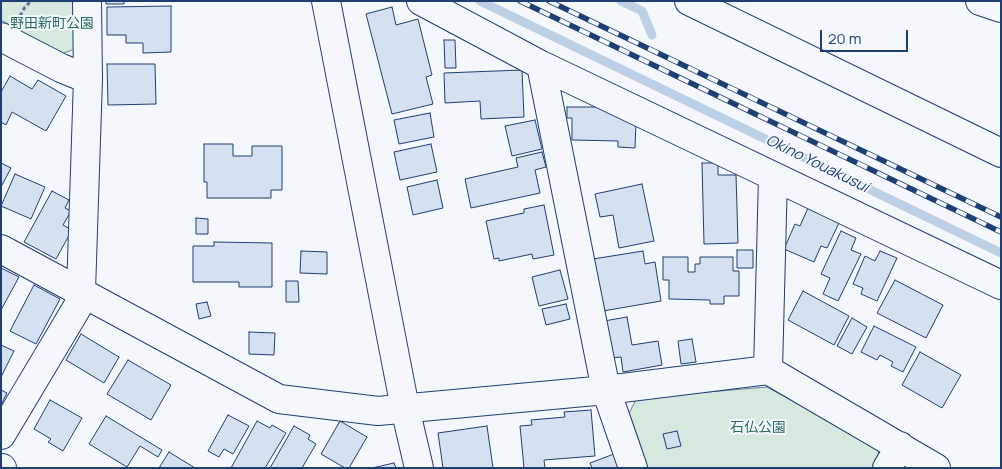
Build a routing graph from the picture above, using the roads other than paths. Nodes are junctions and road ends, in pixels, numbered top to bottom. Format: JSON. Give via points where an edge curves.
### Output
{"nodes":[{"id":1,"x":87,"y":1,"type":"edge"},
{"id":2,"x":326,"y":1,"type":"edge"},
{"id":3,"x":421,"y":1,"type":"edge"},
{"id":4,"x":689,"y":1,"type":"edge"},
{"id":5,"x":980,"y":1,"type":"edge"},
{"id":6,"x":1001,"y":8,"type":"edge"},
{"id":7,"x":1,"y":37,"type":"edge"},
{"id":8,"x":541,"y":65,"type":"junction"},
{"id":9,"x":88,"y":79,"type":"junction"},
{"id":10,"x":1001,"y":153,"type":"edge"},
{"id":11,"x":773,"y":177,"type":"junction"},
{"id":12,"x":1,"y":249,"type":"edge"},
{"id":13,"x":1001,"y":285,"type":"edge"},
{"id":14,"x":81,"y":291,"type":"junction"},
{"id":15,"x":768,"y":370,"type":"junction"},
{"id":16,"x":606,"y":390,"type":"junction"},
{"id":17,"x":405,"y":408,"type":"junction"},
{"id":18,"x":1,"y":435,"type":"edge"},
{"id":19,"x":893,"y":457,"type":"edge"},
{"id":20,"x":419,"y":468,"type":"edge"},
{"id":21,"x":633,"y":468,"type":"edge"},
{"id":22,"x":936,"y":468,"type":"edge"}],
"edges":[{"from":1,"to":9,"type":"street"},
{"from":2,"to":17,"type":"street"},
{"from":3,"to":8,"type":"street"},
{"from":4,"to":10,"type":"street"},
{"from":5,"to":6,"type":"street"},
{"from":7,"to":9,"type":"street"},
{"from":8,"to":11,"type":"street"},
{"from":8,"to":16,"type":"street"},
{"from":9,"to":14,"type":"street"},
{"from":11,"to":13,"type":"street"},
{"from":11,"to":15,"type":"street"},
{"from":12,"to":14,"type":"street"},
{"from":14,"to":17,"type":"street","via":[[279,399],[378,412]]},
{"from":14,"to":18,"type":"street","via":[[78,306]]},
{"from":15,"to":16,"type":"street"},
{"from":15,"to":19,"type":"street"},
{"from":16,"to":17,"type":"street"},
{"from":16,"to":21,"type":"street"},
{"from":17,"to":20,"type":"street"},
{"from":19,"to":22,"type":"street"}]}
